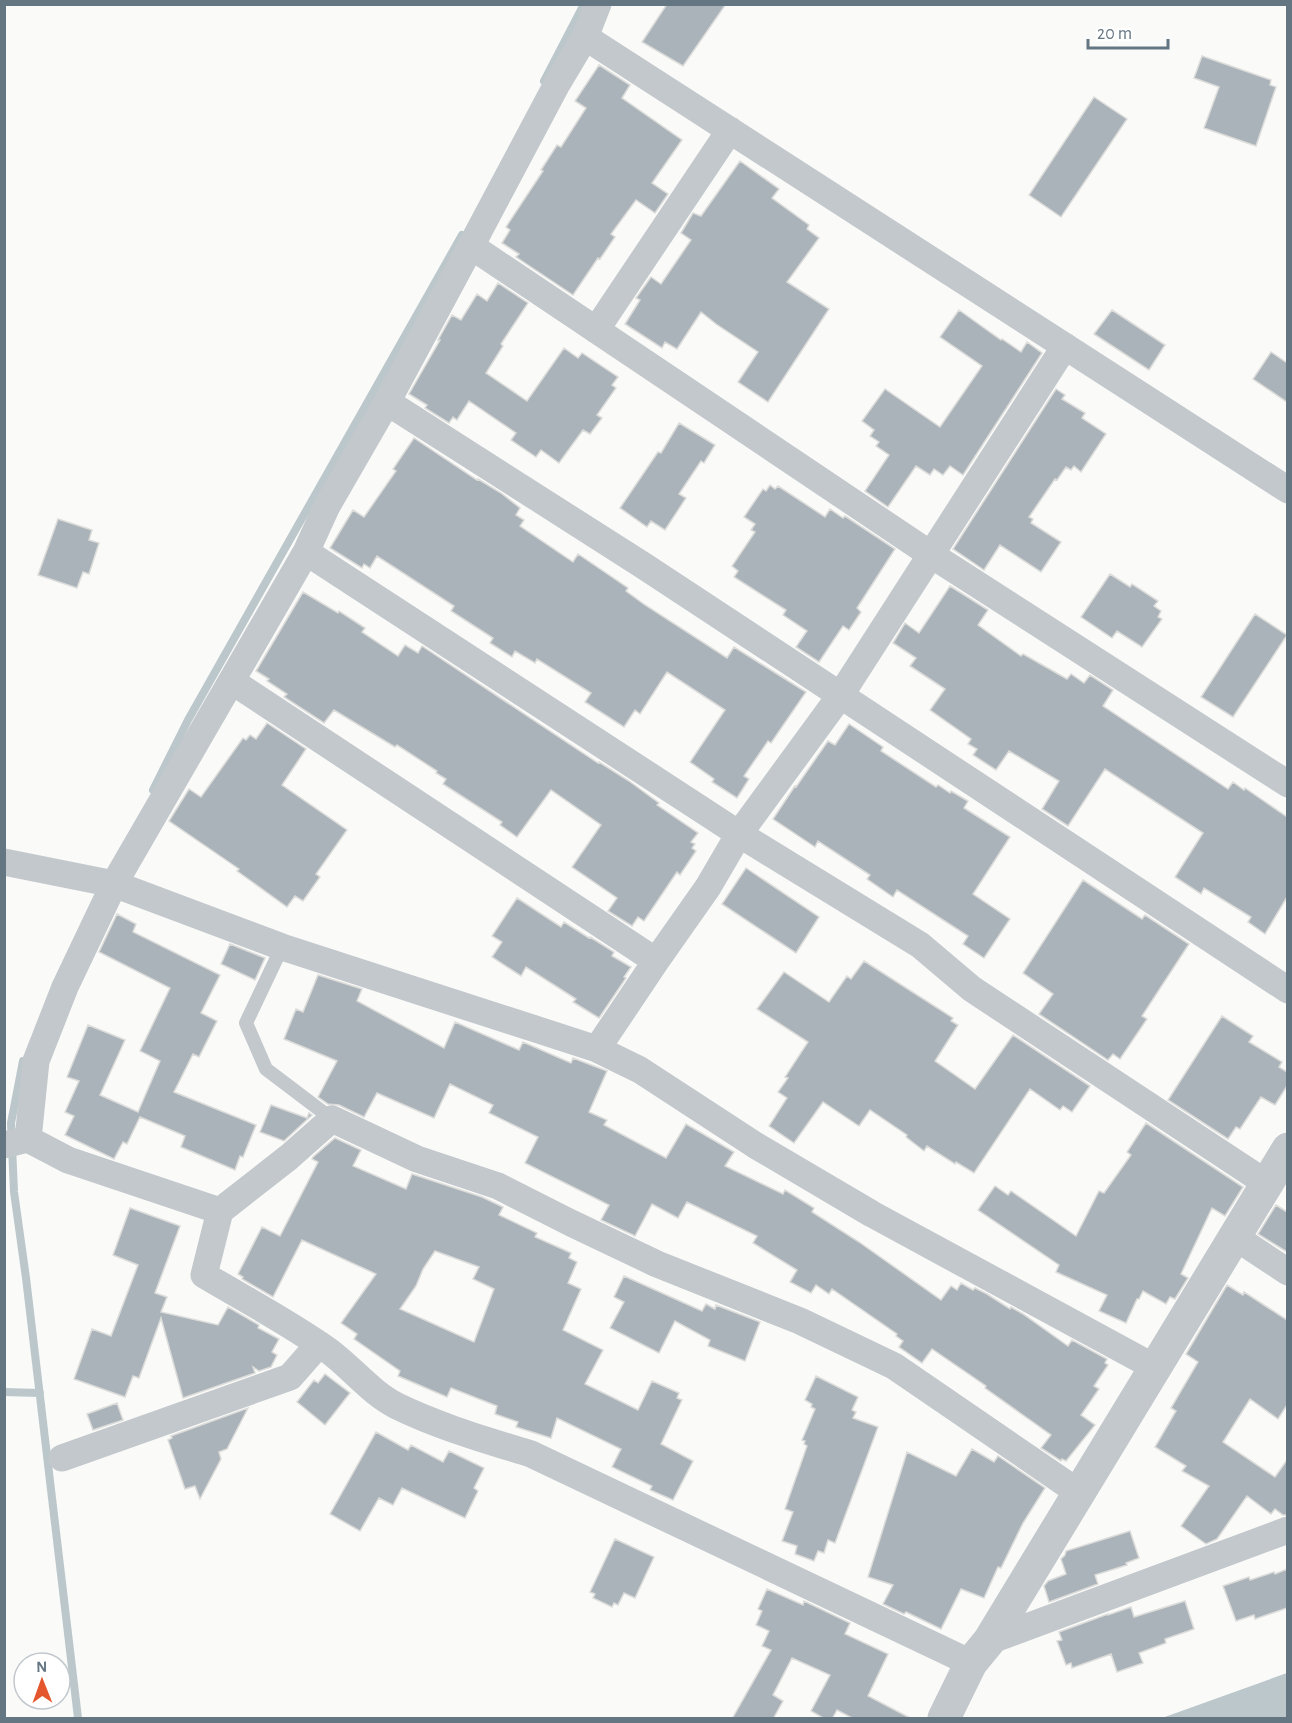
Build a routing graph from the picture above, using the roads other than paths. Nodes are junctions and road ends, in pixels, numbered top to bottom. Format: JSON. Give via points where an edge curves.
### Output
{"nodes":[{"id":1,"x":598,"y":4,"type":"edge"},
{"id":2,"x":585,"y":37,"type":"junction"},
{"id":3,"x":730,"y":130,"type":"junction"},
{"id":4,"x":471,"y":246,"type":"junction"},
{"id":5,"x":596,"y":330,"type":"junction"},
{"id":6,"x":1065,"y":346,"type":"junction"},
{"id":7,"x":387,"y":402,"type":"junction"},
{"id":8,"x":1287,"y":490,"type":"edge"},
{"id":9,"x":306,"y":552,"type":"junction"},
{"id":10,"x":930,"y":554,"type":"junction"},
{"id":11,"x":232,"y":682,"type":"junction"},
{"id":12,"x":840,"y":696,"type":"junction"},
{"id":13,"x":1287,"y":784,"type":"edge"},
{"id":14,"x":739,"y":834,"type":"junction"},
{"id":15,"x":4,"y":862,"type":"edge"},
{"id":16,"x":114,"y":884,"type":"junction"},
{"id":17,"x":282,"y":947,"type":"junction"},
{"id":18,"x":656,"y":961,"type":"junction"},
{"id":19,"x":1287,"y":990,"type":"edge"},
{"id":20,"x":597,"y":1048,"type":"junction"},
{"id":21,"x":332,"y":1119,"type":"junction"},
{"id":22,"x":16,"y":1142,"type":"edge"},
{"id":23,"x":1287,"y":1149,"type":"edge"},
{"id":24,"x":1266,"y":1183,"type":"junction"},
{"id":25,"x":220,"y":1211,"type":"junction"},
{"id":26,"x":1235,"y":1237,"type":"junction"},
{"id":27,"x":1287,"y":1272,"type":"edge"},
{"id":28,"x":319,"y":1344,"type":"junction"},
{"id":29,"x":1154,"y":1367,"type":"junction"},
{"id":30,"x":62,"y":1458,"type":"dead end"},
{"id":31,"x":1078,"y":1492,"type":"junction"},
{"id":32,"x":1287,"y":1530,"type":"edge"},
{"id":33,"x":980,"y":1652,"type":"junction"},
{"id":34,"x":944,"y":1719,"type":"edge"}],
"edges":[{"from":1,"to":2,"type":"street"},
{"from":2,"to":3,"type":"street"},
{"from":2,"to":4,"type":"street"},
{"from":3,"to":5,"type":"street"},
{"from":3,"to":6,"type":"street"},
{"from":4,"to":5,"type":"street"},
{"from":4,"to":7,"type":"street"},
{"from":5,"to":10,"type":"street"},
{"from":6,"to":8,"type":"street"},
{"from":6,"to":10,"type":"street"},
{"from":7,"to":9,"type":"street","via":[[327,506]]},
{"from":7,"to":12,"type":"street"},
{"from":9,"to":11,"type":"street"},
{"from":9,"to":14,"type":"street"},
{"from":10,"to":12,"type":"street"},
{"from":10,"to":13,"type":"street"},
{"from":11,"to":16,"type":"street"},
{"from":11,"to":18,"type":"street"},
{"from":12,"to":14,"type":"street"},
{"from":12,"to":19,"type":"street"},
{"from":14,"to":18,"type":"street"},
{"from":14,"to":24,"type":"street","via":[[920,945],[972,989]]},
{"from":15,"to":16,"type":"street"},
{"from":16,"to":17,"type":"street"},
{"from":16,"to":22,"type":"street","via":[[65,987],[36,1061]]},
{"from":17,"to":20,"type":"street"},
{"from":17,"to":21,"type":"lane","via":[[246,1023],[266,1069]]},
{"from":18,"to":20,"type":"street"},
{"from":20,"to":29,"type":"street","via":[[640,1070],[755,1145],[872,1214]]},
{"from":21,"to":25,"type":"street"},
{"from":21,"to":31,"type":"street","via":[[417,1159],[498,1186],[657,1264],[800,1321],[894,1366]]},
{"from":22,"to":25,"type":"street"},
{"from":23,"to":24,"type":"street"},
{"from":24,"to":26,"type":"street"},
{"from":25,"to":28,"type":"street","via":[[204,1275]]},
{"from":26,"to":27,"type":"street"},
{"from":26,"to":29,"type":"street"},
{"from":28,"to":30,"type":"street","via":[[290,1377]]},
{"from":28,"to":33,"type":"street","via":[[395,1405],[460,1432],[531,1454]]},
{"from":29,"to":31,"type":"street"},
{"from":31,"to":33,"type":"street"},
{"from":32,"to":33,"type":"street"},
{"from":33,"to":34,"type":"street"}]}
